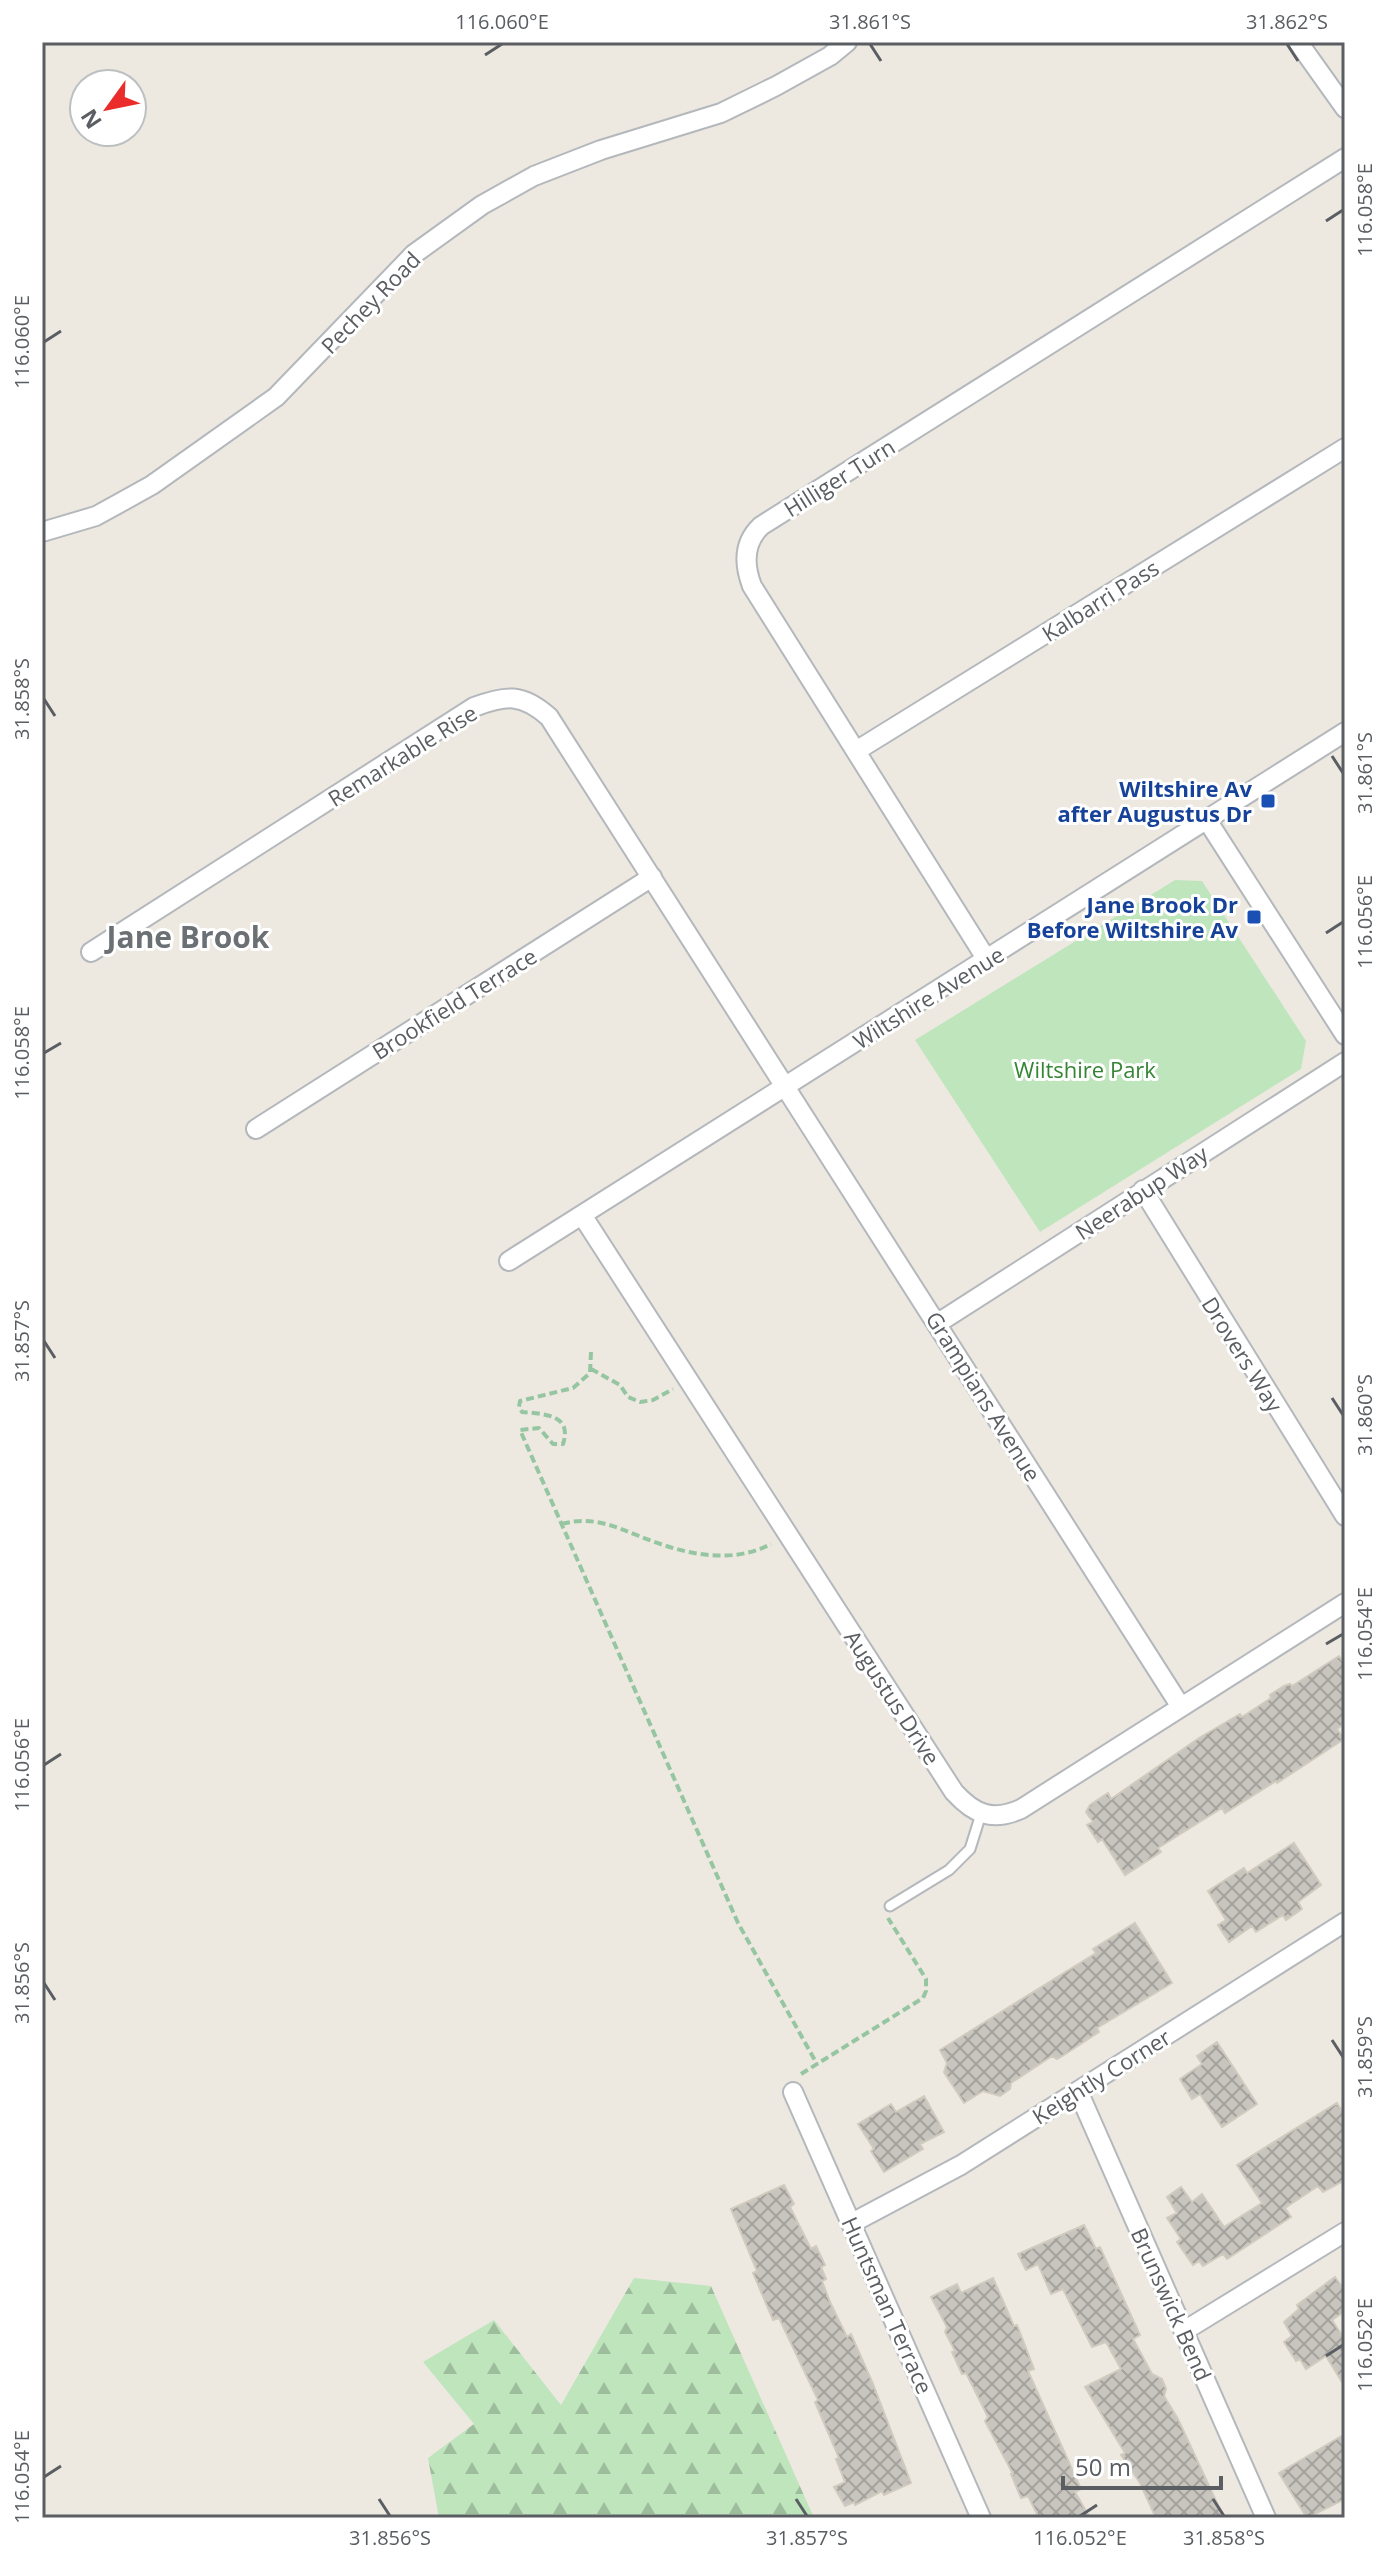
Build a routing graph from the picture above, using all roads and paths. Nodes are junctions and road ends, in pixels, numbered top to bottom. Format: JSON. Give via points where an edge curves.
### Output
{"nodes":[{"id":1,"x":847,"y":42,"type":"edge"},
{"id":2,"x":1298,"y":42,"type":"edge"},
{"id":3,"x":1345,"y":108,"type":"edge"},
{"id":4,"x":1345,"y":158,"type":"edge"},
{"id":5,"x":1345,"y":448,"type":"edge"},
{"id":6,"x":42,"y":532,"type":"edge"},
{"id":7,"x":1345,"y":732,"type":"edge"},
{"id":8,"x":856,"y":751,"type":"junction"},
{"id":9,"x":1207,"y":820,"type":"junction"},
{"id":10,"x":652,"y":877,"type":"junction"},
{"id":11,"x":91,"y":952,"type":"dead end"},
{"id":12,"x":987,"y":960,"type":"junction"},
{"id":13,"x":1345,"y":1035,"type":"edge"},
{"id":14,"x":1345,"y":1062,"type":"edge"},
{"id":15,"x":786,"y":1086,"type":"junction"},
{"id":16,"x":256,"y":1129,"type":"dead end"},
{"id":17,"x":1143,"y":1190,"type":"junction"},
{"id":18,"x":582,"y":1215,"type":"junction"},
{"id":19,"x":509,"y":1261,"type":"dead end"},
{"id":20,"x":938,"y":1323,"type":"junction"},
{"id":21,"x":591,"y":1352,"type":"dead end"},
{"id":22,"x":591,"y":1369,"type":"junction"},
{"id":23,"x":673,"y":1389,"type":"dead end"},
{"id":24,"x":1345,"y":1516,"type":"edge"},
{"id":25,"x":562,"y":1524,"type":"junction"},
{"id":26,"x":779,"y":1539,"type":"dead end"},
{"id":27,"x":1345,"y":1603,"type":"edge"},
{"id":28,"x":1181,"y":1707,"type":"junction"},
{"id":29,"x":981,"y":1814,"type":"junction"},
{"id":30,"x":891,"y":1908,"type":"joint"},
{"id":31,"x":1345,"y":1922,"type":"edge"},
{"id":32,"x":817,"y":2064,"type":"junction"},
{"id":33,"x":796,"y":2083,"type":"joint"},
{"id":34,"x":1078,"y":2091,"type":"junction"},
{"id":35,"x":852,"y":2223,"type":"junction"},
{"id":36,"x":1345,"y":2232,"type":"edge"},
{"id":37,"x":1184,"y":2331,"type":"junction"},
{"id":38,"x":981,"y":2518,"type":"edge"},
{"id":39,"x":1266,"y":2518,"type":"edge"}],
"edges":[{"from":1,"to":6,"type":"street","name":"Pechey Road","via":[[721,113],[561,165],[482,205],[414,254],[276,397],[152,485],[96,516]]},
{"from":2,"to":3,"type":"street"},
{"from":4,"to":8,"type":"street","name":"Hilliger Turn","via":[[755,532],[746,563],[752,586]]},
{"from":5,"to":8,"type":"street","name":"Kalbarri Pass"},
{"from":7,"to":9,"type":"street","name":"Wiltshire Avenue"},
{"from":8,"to":12,"type":"street","name":"Hilliger Turn"},
{"from":9,"to":12,"type":"street","name":"Wiltshire Avenue"},
{"from":9,"to":13,"type":"street"},
{"from":10,"to":11,"type":"street","name":"Remarkable Rise","via":[[549,717],[532,702],[495,699],[474,707]]},
{"from":10,"to":15,"type":"street","name":"Remarkable Rise"},
{"from":10,"to":16,"type":"street","name":"Brookfield Terrace"},
{"from":12,"to":15,"type":"street","name":"Wiltshire Avenue"},
{"from":14,"to":17,"type":"street","name":"Neerabup Way"},
{"from":15,"to":18,"type":"street","name":"Wiltshire Avenue"},
{"from":15,"to":20,"type":"street","name":"Grampians Avenue"},
{"from":17,"to":20,"type":"street","name":"Neerabup Way"},
{"from":17,"to":24,"type":"street","name":"Drovers Way"},
{"from":18,"to":19,"type":"street","name":"Wiltshire Avenue"},
{"from":18,"to":29,"type":"street","name":"Augustus Drive","via":[[954,1792]]},
{"from":20,"to":28,"type":"street","name":"Grampians Avenue"},
{"from":21,"to":22,"type":"path"},
{"from":22,"to":23,"type":"path","via":[[640,1402]]},
{"from":22,"to":25,"type":"path","via":[[573,1388],[520,1401],[522,1412],[550,1414],[565,1431],[563,1444],[557,1445],[539,1428],[520,1430]]},
{"from":25,"to":26,"type":"path","via":[[603,1523],[703,1555],[742,1553]]},
{"from":25,"to":32,"type":"path","via":[[738,1923]]},
{"from":27,"to":28,"type":"street"},
{"from":28,"to":29,"type":"street","via":[[1021,1809],[1007,1815]]},
{"from":29,"to":30,"type":"lane","via":[[970,1849],[949,1870]]},
{"from":30,"to":32,"type":"path","via":[[888,1919],[926,1979],[923,1998]]},
{"from":31,"to":34,"type":"street","name":"Keightly Corner"},
{"from":32,"to":33,"type":"path"},
{"from":33,"to":35,"type":"street","name":"Huntsman Terrace"},
{"from":34,"to":35,"type":"street","name":"Keightly Corner","via":[[924,2187]]},
{"from":34,"to":37,"type":"street","name":"Brunswick Bend"},
{"from":35,"to":38,"type":"street","name":"Huntsman Terrace"},
{"from":36,"to":37,"type":"street"},
{"from":37,"to":39,"type":"street","name":"Brunswick Bend"}]}
